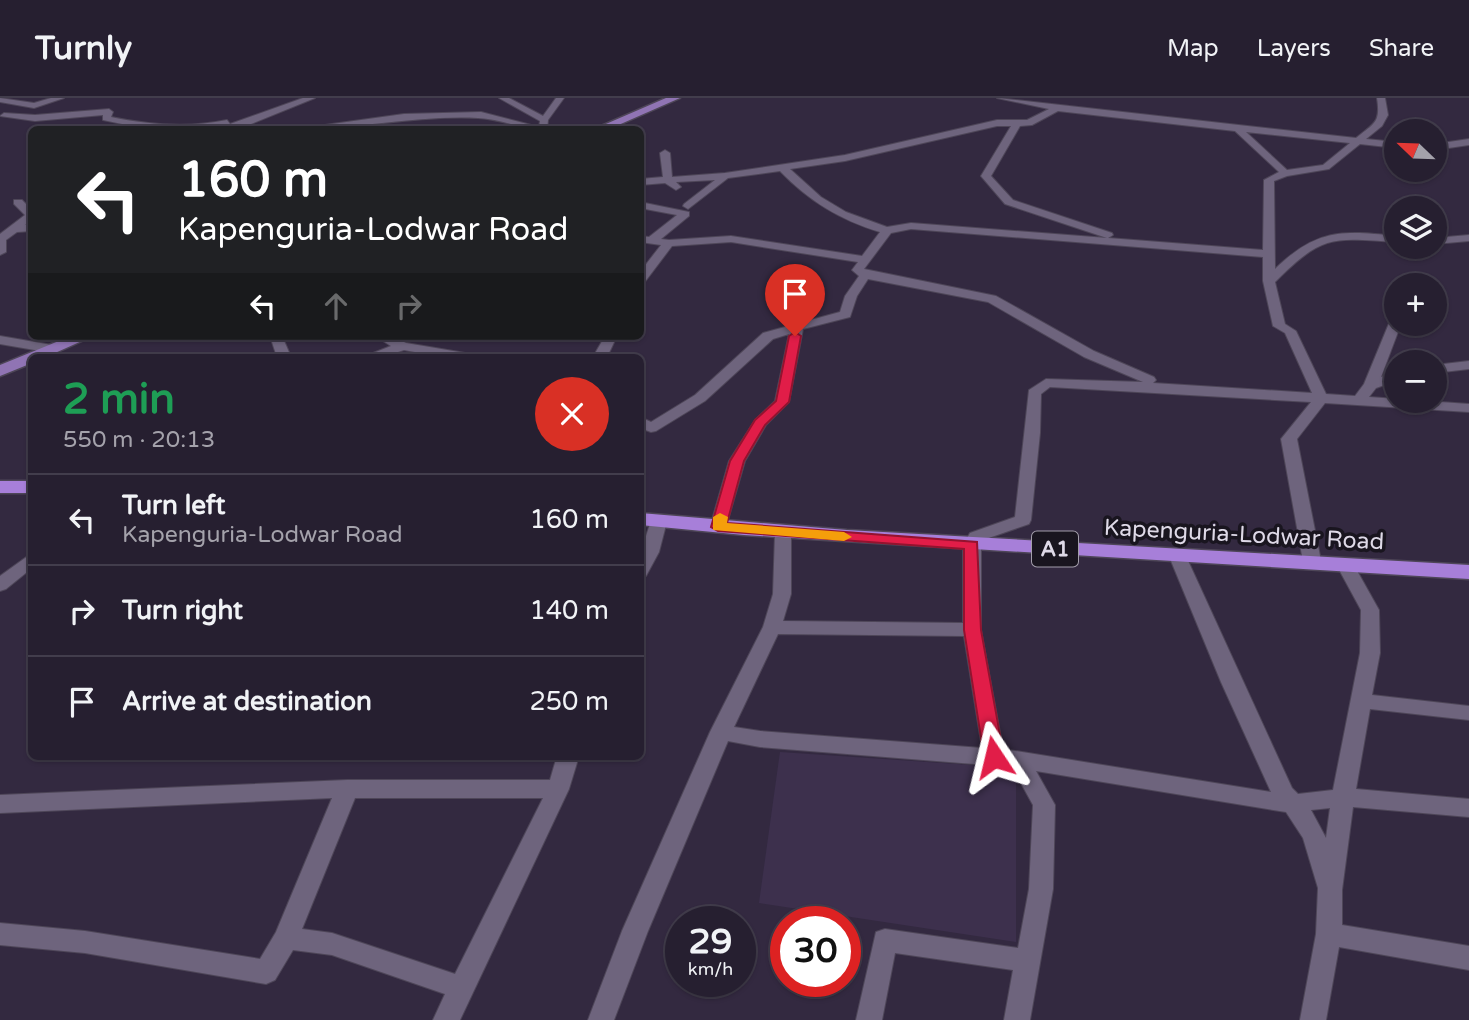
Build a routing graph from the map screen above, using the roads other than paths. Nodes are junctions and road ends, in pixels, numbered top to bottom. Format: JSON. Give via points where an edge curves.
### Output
{"nodes":[{"id":1,"x":60,"y":98,"type":"edge"},
{"id":2,"x":311,"y":98,"type":"edge"},
{"id":3,"x":503,"y":98,"type":"edge"},
{"id":4,"x":560,"y":98,"type":"edge"},
{"id":5,"x":674,"y":98,"type":"edge"},
{"id":6,"x":1001,"y":98,"type":"edge"},
{"id":7,"x":1381,"y":98,"type":"edge"},
{"id":8,"x":0,"y":100,"type":"edge"},
{"id":9,"x":27,"y":106,"type":"junction"},
{"id":10,"x":1057,"y":108,"type":"junction"},
{"id":11,"x":2,"y":117,"type":"edge"},
{"id":12,"x":1017,"y":123,"type":"junction"},
{"id":13,"x":178,"y":126,"type":"edge"},
{"id":14,"x":232,"y":126,"type":"edge"},
{"id":15,"x":327,"y":126,"type":"edge"},
{"id":16,"x":543,"y":126,"type":"edge"},
{"id":17,"x":607,"y":126,"type":"edge"},
{"id":18,"x":1236,"y":127,"type":"junction"},
{"id":19,"x":1357,"y":142,"type":"junction"},
{"id":20,"x":1469,"y":142,"type":"edge"},
{"id":21,"x":1384,"y":144,"type":"edge"},
{"id":22,"x":1447,"y":146,"type":"edge"},
{"id":23,"x":1447,"y":150,"type":"edge"},
{"id":24,"x":665,"y":153,"type":"dead end"},
{"id":25,"x":1469,"y":153,"type":"edge"},
{"id":26,"x":743,"y":162,"type":"dead end"},
{"id":27,"x":783,"y":168,"type":"junction"},
{"id":28,"x":1285,"y":173,"type":"junction"},
{"id":29,"x":725,"y":176,"type":"junction"},
{"id":30,"x":668,"y":181,"type":"junction"},
{"id":31,"x":644,"y":182,"type":"edge"},
{"id":32,"x":28,"y":198,"type":"edge"},
{"id":33,"x":644,"y":205,"type":"edge"},
{"id":34,"x":28,"y":210,"type":"edge"},
{"id":35,"x":686,"y":210,"type":"junction"},
{"id":36,"x":28,"y":217,"type":"edge"},
{"id":37,"x":28,"y":228,"type":"edge"},
{"id":38,"x":14,"y":229,"type":"junction"},
{"id":39,"x":887,"y":230,"type":"junction"},
{"id":40,"x":1384,"y":238,"type":"edge"},
{"id":41,"x":1469,"y":238,"type":"edge"},
{"id":42,"x":646,"y":240,"type":"edge"},
{"id":43,"x":1447,"y":240,"type":"edge"},
{"id":44,"x":669,"y":243,"type":"junction"},
{"id":45,"x":1135,"y":244,"type":"junction"},
{"id":46,"x":0,"y":252,"type":"edge"},
{"id":47,"x":1268,"y":254,"type":"junction"},
{"id":48,"x":865,"y":268,"type":"junction"},
{"id":49,"x":644,"y":275,"type":"edge"},
{"id":50,"x":1269,"y":281,"type":"junction"},
{"id":51,"x":797,"y":327,"type":"junction"},
{"id":52,"x":1390,"y":336,"type":"edge"},
{"id":53,"x":0,"y":340,"type":"edge"},
{"id":54,"x":75,"y":340,"type":"edge"},
{"id":55,"x":390,"y":340,"type":"edge"},
{"id":56,"x":403,"y":346,"type":"junction"},
{"id":57,"x":52,"y":349,"type":"junction"},
{"id":58,"x":40,"y":354,"type":"edge"},
{"id":59,"x":379,"y":354,"type":"edge"},
{"id":60,"x":448,"y":354,"type":"edge"},
{"id":61,"x":28,"y":359,"type":"edge"},
{"id":62,"x":1469,"y":365,"type":"edge"},
{"id":63,"x":1447,"y":368,"type":"edge"},
{"id":64,"x":0,"y":370,"type":"edge"},
{"id":65,"x":1384,"y":380,"type":"edge"},
{"id":66,"x":1371,"y":385,"type":"junction"},
{"id":67,"x":1172,"y":389,"type":"junction"},
{"id":68,"x":1321,"y":398,"type":"junction"},
{"id":69,"x":1359,"y":400,"type":"junction"},
{"id":70,"x":1469,"y":408,"type":"edge"},
{"id":71,"x":644,"y":423,"type":"edge"},
{"id":72,"x":0,"y":487,"type":"edge"},
{"id":73,"x":28,"y":487,"type":"edge"},
{"id":74,"x":650,"y":520,"type":"edge"},
{"id":75,"x":718,"y":527,"type":"junction"},
{"id":76,"x":783,"y":533,"type":"junction"},
{"id":77,"x":972,"y":545,"type":"junction"},
{"id":78,"x":1178,"y":556,"type":"junction"},
{"id":79,"x":28,"y":561,"type":"edge"},
{"id":80,"x":1311,"y":561,"type":"junction"},
{"id":81,"x":644,"y":564,"type":"edge"},
{"id":82,"x":1345,"y":564,"type":"junction"},
{"id":83,"x":1469,"y":572,"type":"edge"},
{"id":84,"x":0,"y":585,"type":"edge"},
{"id":85,"x":772,"y":627,"type":"junction"},
{"id":86,"x":972,"y":630,"type":"junction"},
{"id":87,"x":1363,"y":701,"type":"junction"},
{"id":88,"x":1469,"y":713,"type":"edge"},
{"id":89,"x":721,"y":732,"type":"junction"},
{"id":90,"x":994,"y":757,"type":"junction"},
{"id":91,"x":1019,"y":759,"type":"junction"},
{"id":92,"x":567,"y":760,"type":"edge"},
{"id":93,"x":347,"y":789,"type":"junction"},
{"id":94,"x":558,"y":789,"type":"junction"},
{"id":95,"x":1343,"y":797,"type":"junction"},
{"id":96,"x":0,"y":804,"type":"edge"},
{"id":97,"x":1293,"y":804,"type":"junction"},
{"id":98,"x":1469,"y":808,"type":"edge"},
{"id":99,"x":1330,"y":890,"type":"junction"},
{"id":100,"x":0,"y":934,"type":"edge"},
{"id":101,"x":1329,"y":934,"type":"junction"},
{"id":102,"x":286,"y":938,"type":"junction"},
{"id":103,"x":1469,"y":958,"type":"edge"},
{"id":104,"x":1028,"y":961,"type":"junction"},
{"id":105,"x":462,"y":988,"type":"junction"},
{"id":106,"x":446,"y":1020,"type":"edge"},
{"id":107,"x":601,"y":1020,"type":"edge"},
{"id":108,"x":870,"y":1020,"type":"edge"},
{"id":109,"x":1017,"y":1020,"type":"edge"},
{"id":110,"x":1313,"y":1020,"type":"edge"}],
"edges":[{"from":1,"to":9,"type":"street"},
{"from":2,"to":14,"type":"street"},
{"from":3,"to":16,"type":"street"},
{"from":4,"to":16,"type":"street"},
{"from":5,"to":17,"type":"main road"},
{"from":6,"to":10,"type":"street"},
{"from":7,"to":19,"type":"street","via":[[1384,115]]},
{"from":8,"to":9,"type":"street"},
{"from":9,"to":11,"type":"street"},
{"from":10,"to":12,"type":"street"},
{"from":10,"to":18,"type":"street"},
{"from":11,"to":13,"type":"street","via":[[109,112],[106,118],[122,122]]},
{"from":12,"to":27,"type":"street","via":[[997,123]]},
{"from":12,"to":45,"type":"street","via":[[986,176],[1009,202]]},
{"from":15,"to":16,"type":"street","via":[[481,115]]},
{"from":18,"to":19,"type":"street"},
{"from":18,"to":28,"type":"street"},
{"from":19,"to":21,"type":"street"},
{"from":19,"to":28,"type":"street","via":[[1326,167]]},
{"from":20,"to":22,"type":"street"},
{"from":23,"to":25,"type":"street"},
{"from":24,"to":30,"type":"street"},
{"from":26,"to":29,"type":"street"},
{"from":27,"to":29,"type":"street"},
{"from":27,"to":39,"type":"street","via":[[808,195],[831,209]]},
{"from":28,"to":47,"type":"street","via":[[1269,180]]},
{"from":29,"to":30,"type":"street"},
{"from":29,"to":35,"type":"street"},
{"from":30,"to":31,"type":"street"},
{"from":30,"to":35,"type":"street","via":[[683,192]]},
{"from":32,"to":34,"type":"street","via":[[14,203]]},
{"from":33,"to":35,"type":"street"},
{"from":35,"to":42,"type":"street"},
{"from":36,"to":38,"type":"street"},
{"from":37,"to":38,"type":"street"},
{"from":38,"to":46,"type":"street","via":[[1,239]]},
{"from":39,"to":45,"type":"street","via":[[911,226]]},
{"from":39,"to":48,"type":"street"},
{"from":40,"to":50,"type":"street","via":[[1349,234],[1320,238],[1303,247]]},
{"from":41,"to":43,"type":"street"},
{"from":42,"to":44,"type":"street"},
{"from":44,"to":48,"type":"street","via":[[731,239]]},
{"from":44,"to":49,"type":"street"},
{"from":45,"to":47,"type":"street"},
{"from":47,"to":50,"type":"street"},
{"from":48,"to":51,"type":"street","via":[[846,314]]},
{"from":48,"to":67,"type":"street","via":[[992,299],[1089,354]]},
{"from":50,"to":68,"type":"street","via":[[1279,326],[1290,331]]},
{"from":51,"to":71,"type":"street","via":[[768,335],[700,398],[652,428]]},
{"from":51,"to":75,"type":"street","via":[[782,402],[760,423],[737,461]]},
{"from":52,"to":66,"type":"street"},
{"from":53,"to":57,"type":"street"},
{"from":54,"to":57,"type":"main road"},
{"from":55,"to":56,"type":"street"},
{"from":56,"to":59,"type":"street"},
{"from":56,"to":60,"type":"street"},
{"from":57,"to":58,"type":"main road"},
{"from":61,"to":64,"type":"main road"},
{"from":62,"to":63,"type":"street"},
{"from":65,"to":66,"type":"street"},
{"from":66,"to":69,"type":"street"},
{"from":67,"to":68,"type":"street"},
{"from":67,"to":77,"type":"street","via":[[1046,383],[1034,393],[1023,520],[976,537]]},
{"from":68,"to":69,"type":"street"},
{"from":68,"to":80,"type":"street","via":[[1289,439]]},
{"from":69,"to":70,"type":"street"},
{"from":72,"to":73,"type":"highway"},
{"from":74,"to":75,"type":"highway","name":"Kapenguria-Lodwar Road","number":"A1"},
{"from":74,"to":81,"type":"street","via":[[650,552]]},
{"from":75,"to":76,"type":"highway","name":"Kapenguria-Lodwar Road","number":"A1"},
{"from":76,"to":77,"type":"highway","name":"Kapenguria-Lodwar Road","number":"A1"},
{"from":76,"to":85,"type":"street","via":[[782,594]]},
{"from":77,"to":78,"type":"highway","name":"Kapenguria-Lodwar Road","number":"A1"},
{"from":77,"to":86,"type":"street"},
{"from":78,"to":80,"type":"highway","name":"Kapenguria-Lodwar Road","number":"A1"},
{"from":78,"to":97,"type":"street","via":[[1231,682],[1283,793]]},
{"from":79,"to":84,"type":"street"},
{"from":80,"to":82,"type":"highway","name":"Kapenguria-Lodwar Road","number":"A1"},
{"from":82,"to":83,"type":"highway","name":"Kapenguria-Lodwar Road","number":"A1"},
{"from":82,"to":87,"type":"street","via":[[1370,610]]},
{"from":85,"to":86,"type":"street"},
{"from":85,"to":89,"type":"street"},
{"from":86,"to":90,"type":"street"},
{"from":87,"to":88,"type":"street"},
{"from":87,"to":95,"type":"street"},
{"from":89,"to":90,"type":"street"},
{"from":89,"to":107,"type":"street"},
{"from":90,"to":91,"type":"street"},
{"from":91,"to":97,"type":"street"},
{"from":91,"to":104,"type":"street","via":[[1044,804],[1041,889]]},
{"from":92,"to":94,"type":"street"},
{"from":93,"to":94,"type":"street"},
{"from":93,"to":96,"type":"street"},
{"from":93,"to":102,"type":"street"},
{"from":94,"to":105,"type":"street"},
{"from":95,"to":97,"type":"street"},
{"from":95,"to":98,"type":"street"},
{"from":95,"to":99,"type":"street"},
{"from":97,"to":99,"type":"street","via":[[1314,837]]},
{"from":99,"to":101,"type":"street"},
{"from":100,"to":102,"type":"street","via":[[85,942],[266,972]]},
{"from":101,"to":103,"type":"street"},
{"from":101,"to":110,"type":"street"},
{"from":102,"to":105,"type":"street","via":[[332,944]]},
{"from":104,"to":108,"type":"street","via":[[885,940]]},
{"from":104,"to":109,"type":"street"},
{"from":105,"to":106,"type":"street"}]}
